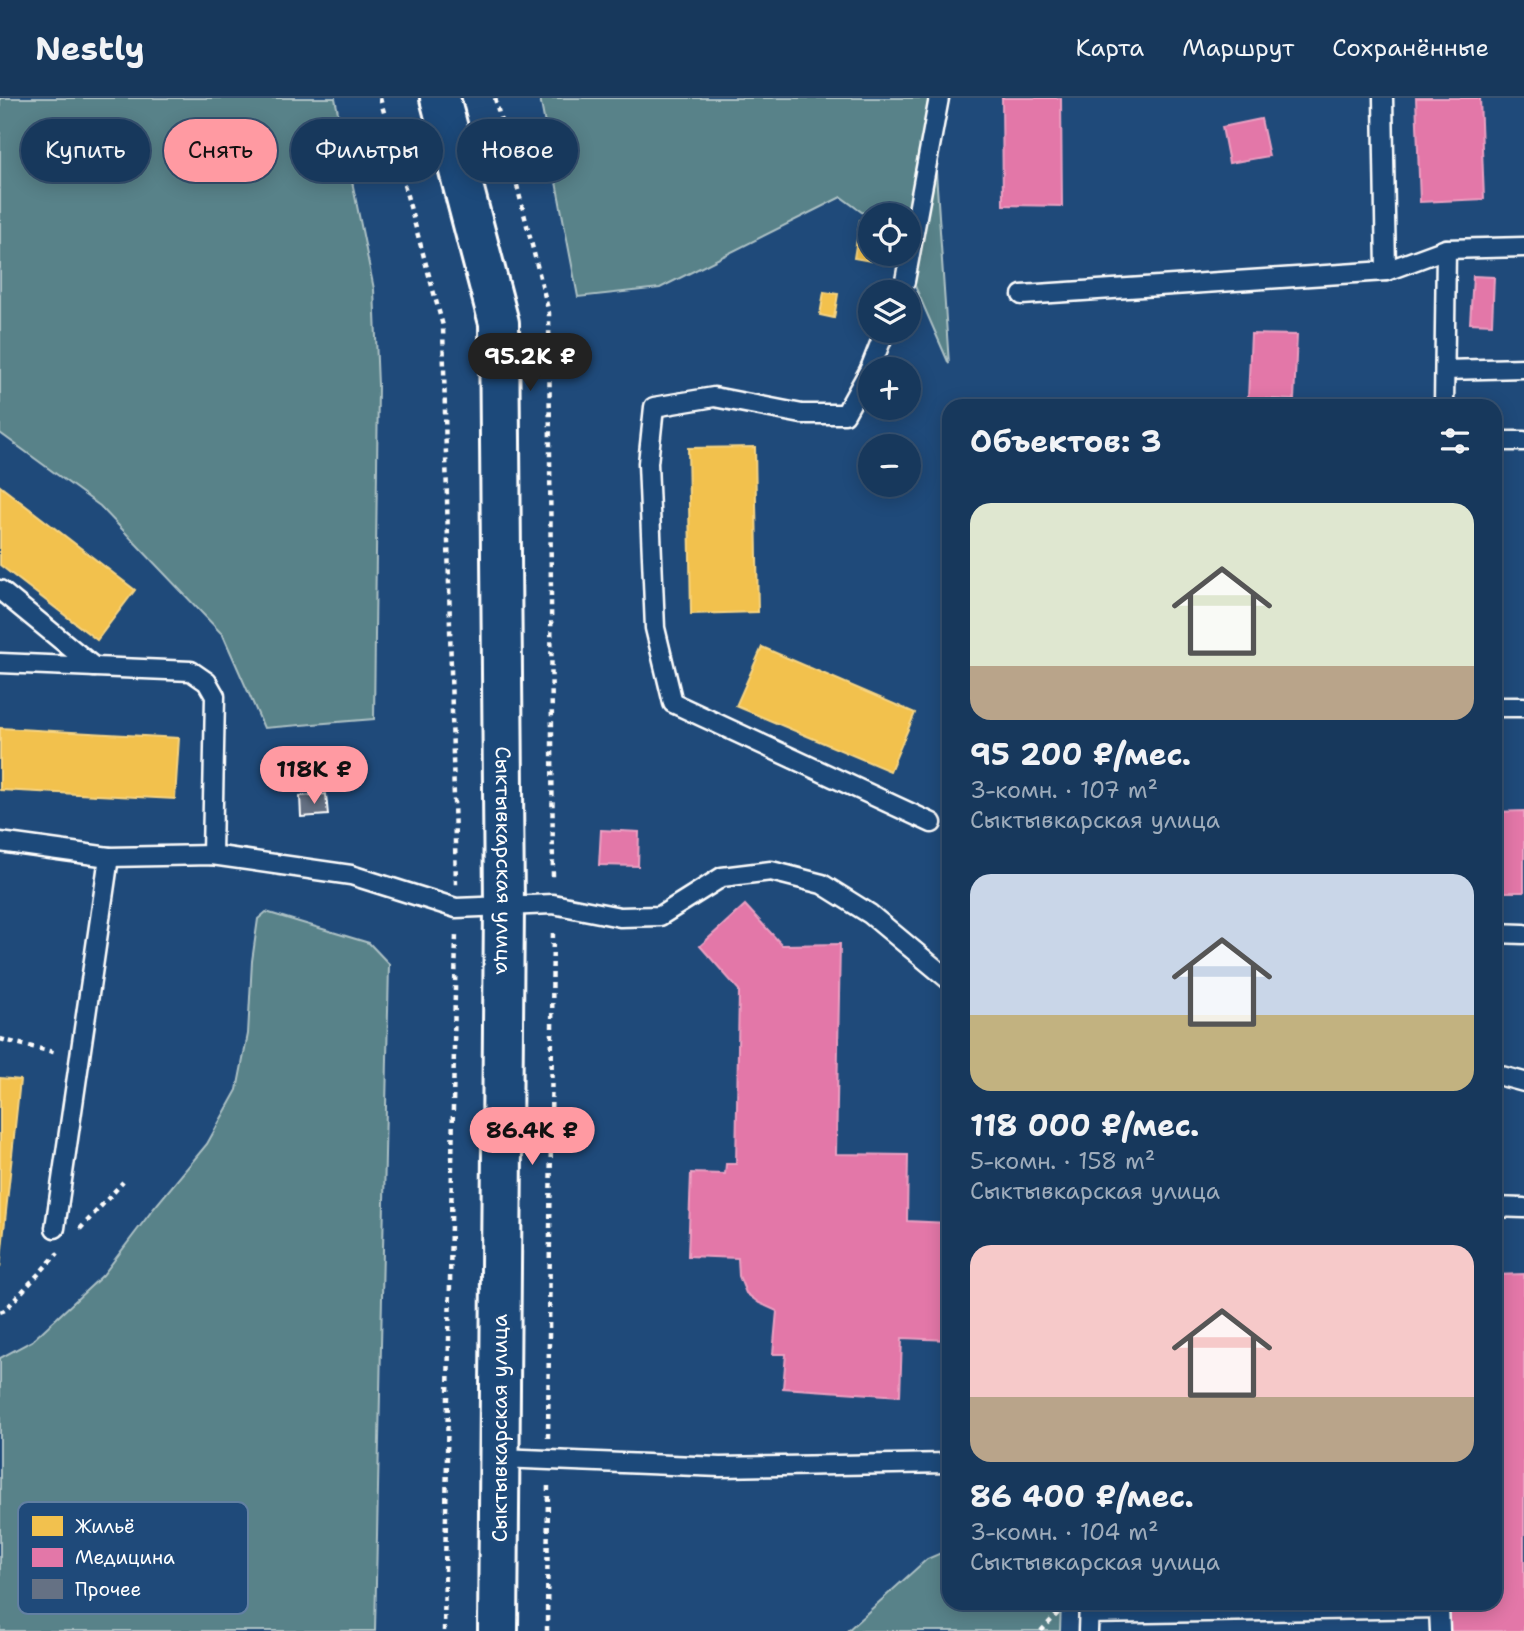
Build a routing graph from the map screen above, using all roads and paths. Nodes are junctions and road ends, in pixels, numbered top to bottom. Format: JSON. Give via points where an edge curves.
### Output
{"nodes":[{"id":1,"x":380,"y":98,"type":"edge"},
{"id":2,"x":440,"y":98,"type":"edge"},
{"id":3,"x":495,"y":98,"type":"edge"},
{"id":4,"x":939,"y":98,"type":"edge"},
{"id":5,"x":1383,"y":98,"type":"edge"},
{"id":6,"x":1524,"y":247,"type":"edge"},
{"id":7,"x":1446,"y":249,"type":"junction"},
{"id":8,"x":1386,"y":271,"type":"junction"},
{"id":9,"x":905,"y":280,"type":"edge"},
{"id":10,"x":1022,"y":295,"type":"dead end"},
{"id":11,"x":1524,"y":368,"type":"edge"},
{"id":12,"x":1445,"y":370,"type":"junction"},
{"id":13,"x":858,"y":391,"type":"edge"},
{"id":14,"x":1444,"y":399,"type":"edge"},
{"id":15,"x":1502,"y":441,"type":"edge"},
{"id":16,"x":1524,"y":441,"type":"edge"},
{"id":17,"x":0,"y":590,"type":"edge"},
{"id":18,"x":0,"y":663,"type":"edge"},
{"id":19,"x":94,"y":667,"type":"junction"},
{"id":20,"x":1502,"y":706,"type":"edge"},
{"id":21,"x":1524,"y":706,"type":"edge"},
{"id":22,"x":932,"y":823,"type":"dead end"},
{"id":23,"x":0,"y":842,"type":"edge"},
{"id":24,"x":212,"y":855,"type":"junction"},
{"id":25,"x":109,"y":857,"type":"junction"},
{"id":26,"x":553,"y":904,"type":"junction"},
{"id":27,"x":505,"y":905,"type":"junction"},
{"id":28,"x":456,"y":908,"type":"junction"},
{"id":29,"x":1502,"y":933,"type":"edge"},
{"id":30,"x":1524,"y":934,"type":"edge"},
{"id":31,"x":942,"y":974,"type":"edge"},
{"id":32,"x":0,"y":1039,"type":"edge"},
{"id":33,"x":80,"y":1058,"type":"junction"},
{"id":34,"x":1502,"y":1076,"type":"edge"},
{"id":35,"x":1524,"y":1082,"type":"edge"},
{"id":36,"x":1502,"y":1207,"type":"edge"},
{"id":37,"x":1524,"y":1208,"type":"edge"},
{"id":38,"x":55,"y":1228,"type":"dead end"},
{"id":39,"x":500,"y":1458,"type":"junction"},
{"id":40,"x":548,"y":1461,"type":"junction"},
{"id":41,"x":942,"y":1463,"type":"edge"},
{"id":42,"x":1351,"y":1610,"type":"edge"},
{"id":43,"x":1439,"y":1610,"type":"edge"},
{"id":44,"x":1088,"y":1616,"type":"edge"},
{"id":45,"x":444,"y":1631,"type":"edge"},
{"id":46,"x":498,"y":1631,"type":"edge"},
{"id":47,"x":547,"y":1631,"type":"edge"},
{"id":48,"x":1440,"y":1631,"type":"edge"}],
"edges":[{"from":1,"to":28,"type":"path","via":[[443,326]]},
{"from":2,"to":27,"type":"main road","name":"Сыктывкарская улица","via":[[499,323]]},
{"from":3,"to":26,"type":"path","via":[[549,313]]},
{"from":4,"to":9,"type":"lane"},
{"from":5,"to":8,"type":"lane"},
{"from":6,"to":7,"type":"lane"},
{"from":7,"to":8,"type":"lane"},
{"from":7,"to":12,"type":"lane"},
{"from":8,"to":10,"type":"lane"},
{"from":11,"to":12,"type":"lane"},
{"from":12,"to":14,"type":"lane"},
{"from":13,"to":22,"type":"lane","via":[[845,414],[802,414],[714,397],[654,407],[648,463],[655,628],[673,703]]},
{"from":15,"to":16,"type":"lane"},
{"from":17,"to":19,"type":"lane"},
{"from":18,"to":19,"type":"lane"},
{"from":19,"to":24,"type":"lane","via":[[191,671],[207,682],[215,696]]},
{"from":20,"to":21,"type":"lane"},
{"from":23,"to":25,"type":"lane"},
{"from":24,"to":25,"type":"lane"},
{"from":24,"to":28,"type":"lane","via":[[351,875]]},
{"from":25,"to":33,"type":"lane"},
{"from":26,"to":27,"type":"lane"},
{"from":26,"to":31,"type":"lane","via":[[620,917],[660,916],[722,877],[771,871],[822,884],[870,914]]},
{"from":26,"to":40,"type":"path"},
{"from":27,"to":28,"type":"lane"},
{"from":27,"to":39,"type":"main road","name":"Сыктывкарская улица"},
{"from":28,"to":45,"type":"path"},
{"from":29,"to":30,"type":"lane"},
{"from":32,"to":33,"type":"path"},
{"from":33,"to":38,"type":"lane"},
{"from":34,"to":35,"type":"lane"},
{"from":36,"to":37,"type":"lane"},
{"from":39,"to":40,"type":"lane"},
{"from":39,"to":46,"type":"main road","name":"Сыктывкарская улица"},
{"from":40,"to":41,"type":"lane","via":[[720,1467]]},
{"from":40,"to":47,"type":"path"},
{"from":42,"to":44,"type":"lane"},
{"from":43,"to":48,"type":"lane"}]}
